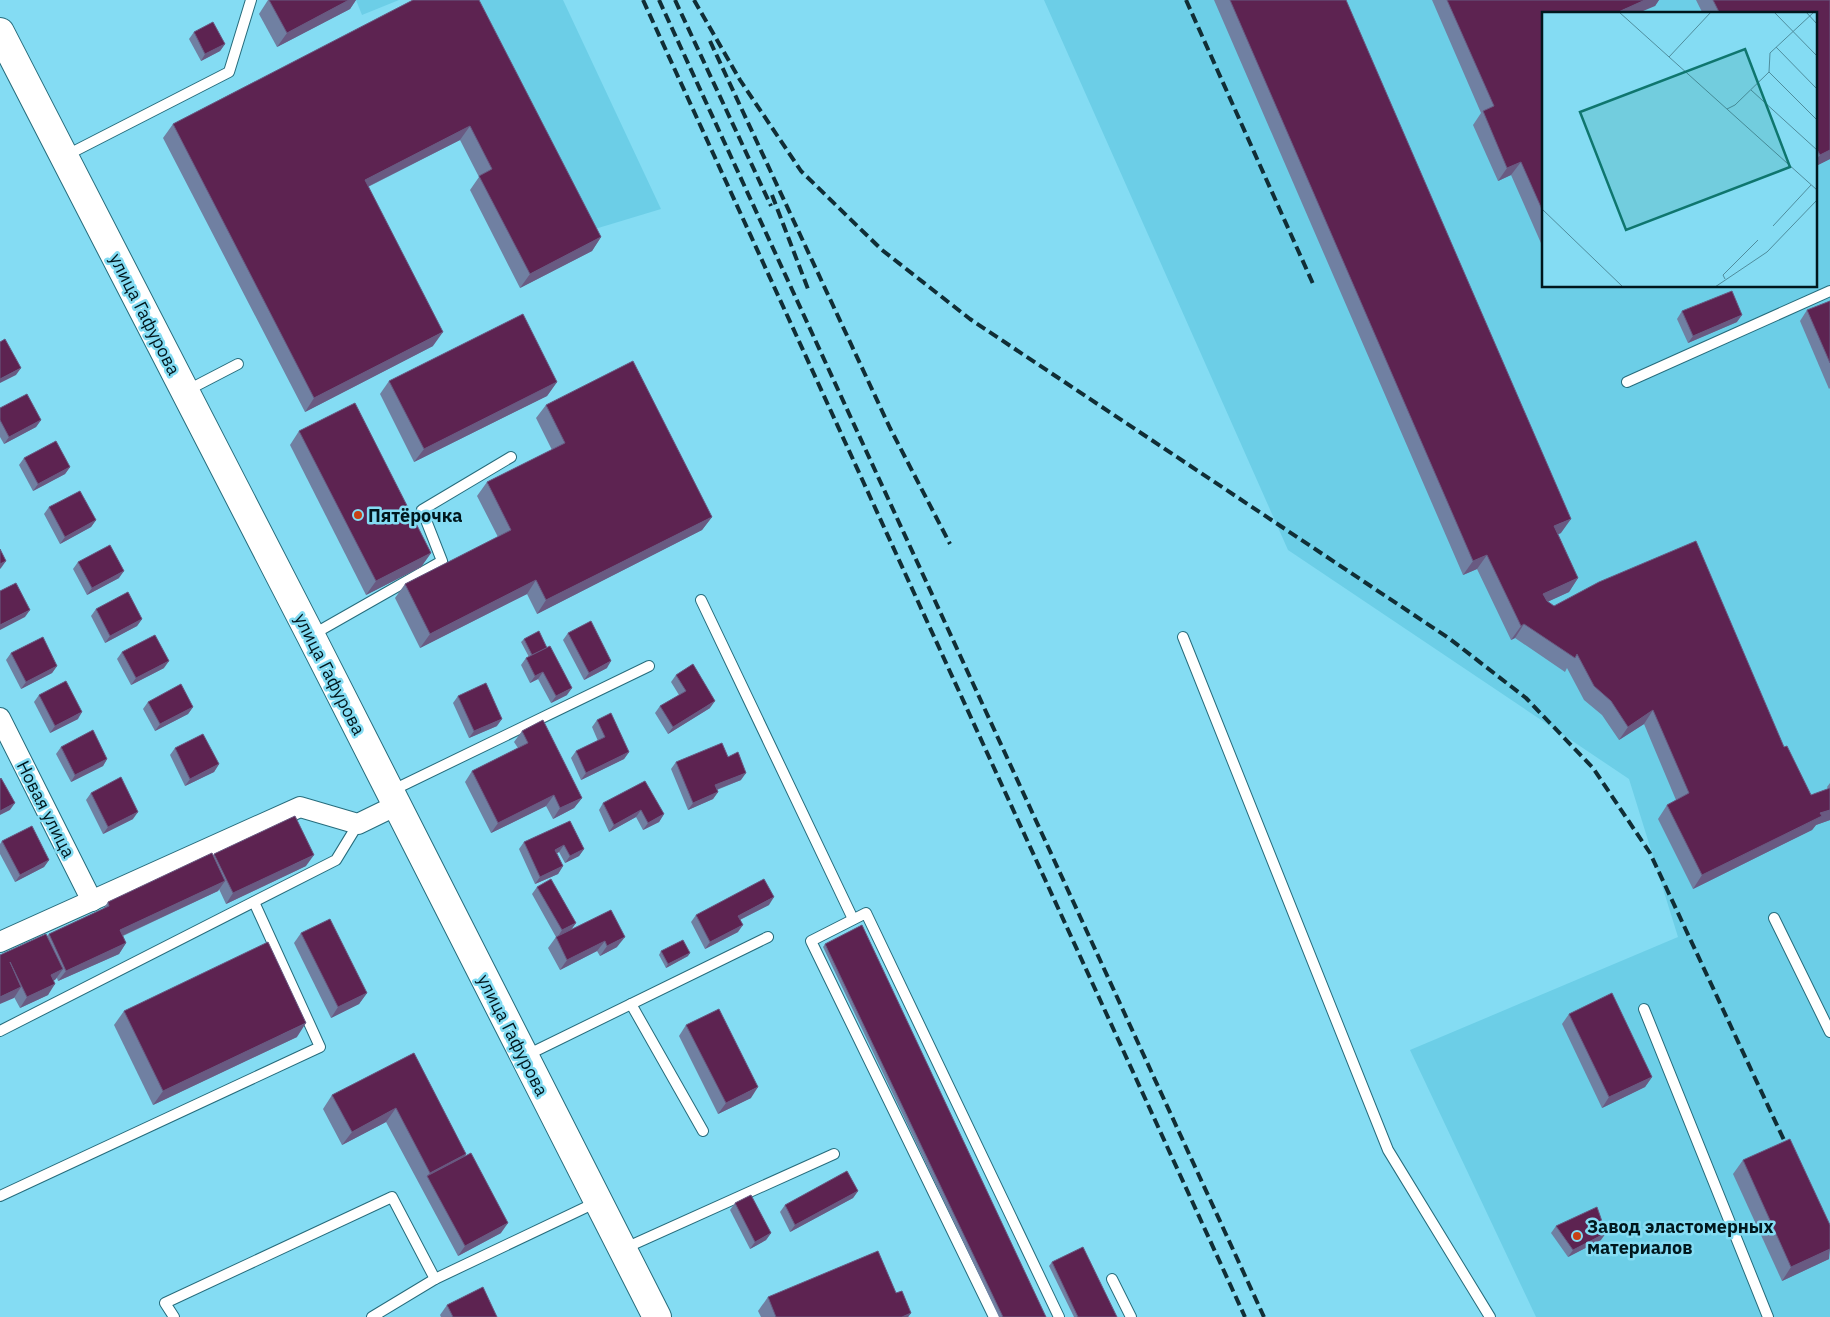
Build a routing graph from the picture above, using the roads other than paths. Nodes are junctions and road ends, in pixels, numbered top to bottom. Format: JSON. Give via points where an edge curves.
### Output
{"nodes":[{"id":1,"x":252,"y":0,"type":"edge"},
{"id":2,"x":0,"y":32,"type":"edge"},
{"id":3,"x":64,"y":156,"type":"junction"},
{"id":4,"x":1830,"y":291,"type":"edge"},
{"id":5,"x":238,"y":364,"type":"dead end"},
{"id":6,"x":1627,"y":382,"type":"dead end"},
{"id":7,"x":185,"y":392,"type":"junction"},
{"id":8,"x":512,"y":457,"type":"dead end"},
{"id":9,"x":701,"y":600,"type":"dead end"},
{"id":10,"x":311,"y":636,"type":"junction"},
{"id":11,"x":1183,"y":637,"type":"dead end"},
{"id":12,"x":650,"y":666,"type":"dead end"},
{"id":13,"x":0,"y":718,"type":"edge"},
{"id":14,"x":393,"y":798,"type":"junction"},
{"id":15,"x":358,"y":824,"type":"junction"},
{"id":16,"x":92,"y":901,"type":"junction"},
{"id":17,"x":254,"y":902,"type":"junction"},
{"id":18,"x":1774,"y":918,"type":"dead end"},
{"id":19,"x":853,"y":919,"type":"junction"},
{"id":20,"x":768,"y":937,"type":"dead end"},
{"id":21,"x":0,"y":942,"type":"edge"},
{"id":22,"x":630,"y":1004,"type":"junction"},
{"id":23,"x":1644,"y":1009,"type":"dead end"},
{"id":24,"x":0,"y":1031,"type":"edge"},
{"id":25,"x":1830,"y":1032,"type":"edge"},
{"id":26,"x":524,"y":1056,"type":"junction"},
{"id":27,"x":703,"y":1131,"type":"dead end"},
{"id":28,"x":834,"y":1154,"type":"dead end"},
{"id":29,"x":0,"y":1196,"type":"edge"},
{"id":30,"x":598,"y":1202,"type":"junction"},
{"id":31,"x":622,"y":1249,"type":"junction"},
{"id":32,"x":435,"y":1279,"type":"junction"},
{"id":33,"x":1112,"y":1279,"type":"dead end"},
{"id":34,"x":174,"y":1317,"type":"edge"},
{"id":35,"x":372,"y":1317,"type":"edge"},
{"id":36,"x":657,"y":1317,"type":"edge"},
{"id":37,"x":994,"y":1317,"type":"edge"},
{"id":38,"x":1059,"y":1317,"type":"edge"},
{"id":39,"x":1131,"y":1317,"type":"edge"},
{"id":40,"x":1490,"y":1317,"type":"edge"},
{"id":41,"x":1768,"y":1317,"type":"edge"}],
"edges":[{"from":1,"to":3,"type":"lane","via":[[229,72]]},
{"from":2,"to":3,"type":"main road","name":"улица Гафурова"},
{"from":3,"to":7,"type":"main road","name":"улица Гафурова"},
{"from":4,"to":6,"type":"lane"},
{"from":5,"to":7,"type":"lane"},
{"from":7,"to":10,"type":"main road","name":"улица Гафурова"},
{"from":8,"to":10,"type":"lane","via":[[422,510],[442,561]]},
{"from":9,"to":19,"type":"lane"},
{"from":10,"to":14,"type":"main road","name":"улица Гафурова"},
{"from":11,"to":40,"type":"lane","via":[[1388,1150]]},
{"from":12,"to":14,"type":"lane"},
{"from":13,"to":16,"type":"street","name":"Новая улица"},
{"from":14,"to":15,"type":"street"},
{"from":14,"to":26,"type":"main road","name":"улица Гафурова"},
{"from":15,"to":16,"type":"street","via":[[300,807]]},
{"from":15,"to":17,"type":"lane","via":[[336,860]]},
{"from":16,"to":21,"type":"street"},
{"from":17,"to":24,"type":"lane"},
{"from":17,"to":29,"type":"lane","via":[[320,1047]]},
{"from":18,"to":25,"type":"lane"},
{"from":19,"to":37,"type":"lane","via":[[811,941]]},
{"from":19,"to":38,"type":"lane","via":[[866,912]]},
{"from":20,"to":22,"type":"lane"},
{"from":22,"to":26,"type":"lane"},
{"from":22,"to":27,"type":"lane"},
{"from":23,"to":41,"type":"lane"},
{"from":26,"to":30,"type":"main road","name":"улица Гафурова"},
{"from":28,"to":31,"type":"lane"},
{"from":30,"to":31,"type":"main road","name":"улица Гафурова"},
{"from":30,"to":32,"type":"lane"},
{"from":31,"to":36,"type":"main road","name":"улица Гафурова"},
{"from":32,"to":34,"type":"lane","via":[[392,1197],[165,1302]]},
{"from":32,"to":35,"type":"lane"},
{"from":33,"to":39,"type":"lane"}]}
